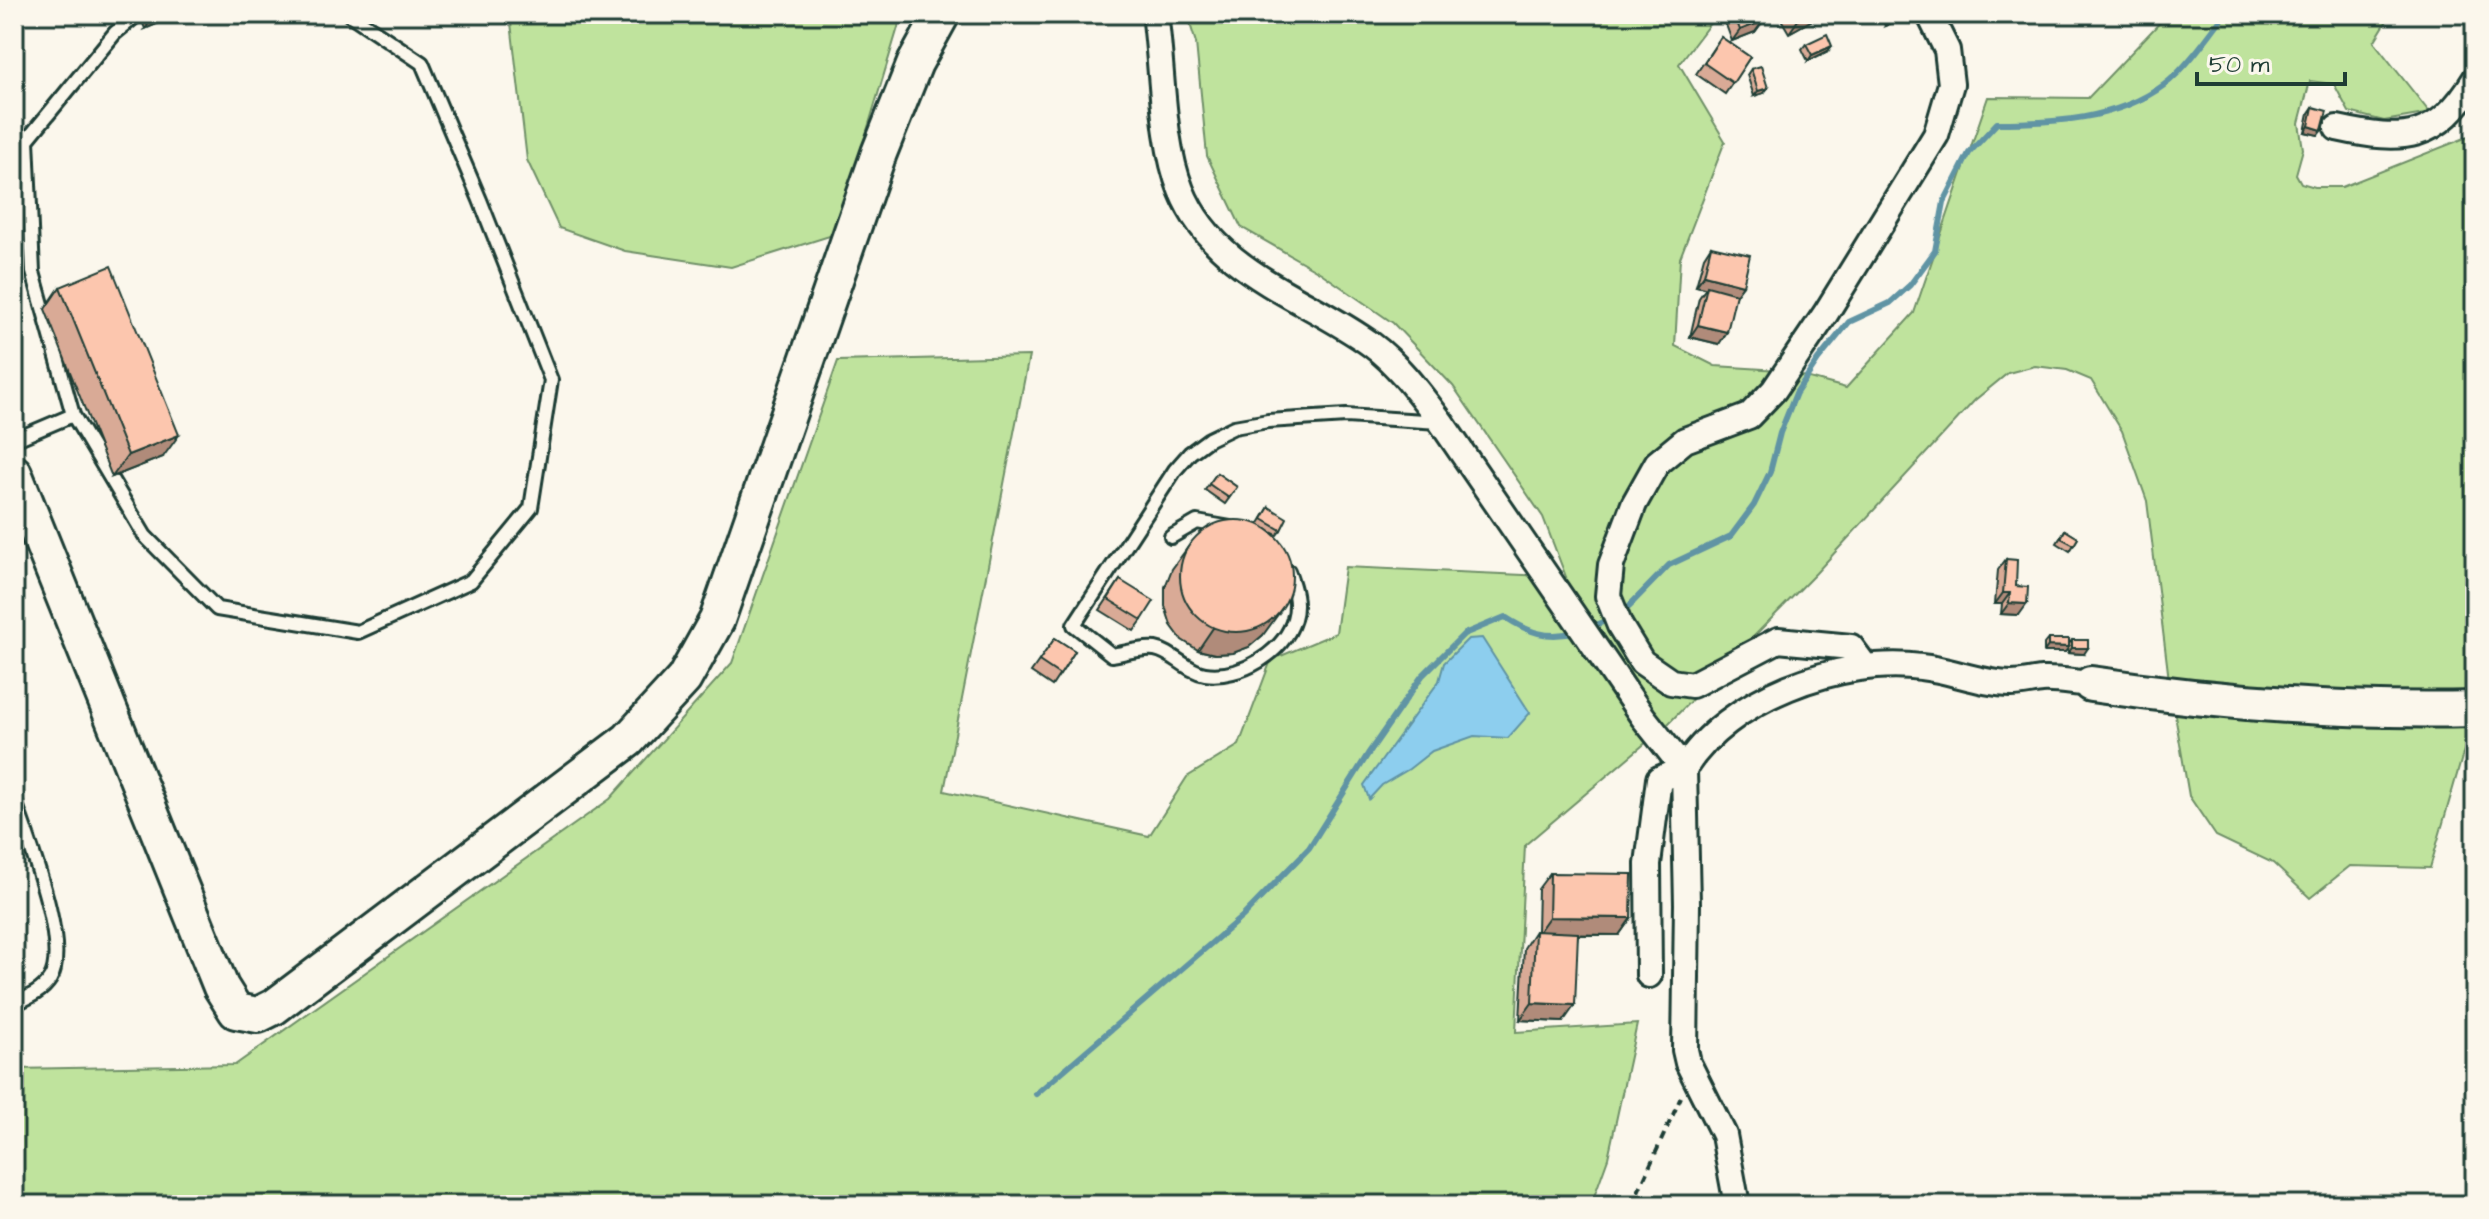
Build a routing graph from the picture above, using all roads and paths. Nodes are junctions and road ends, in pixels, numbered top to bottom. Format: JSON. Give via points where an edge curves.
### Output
{"nodes":[{"id":1,"x":138,"y":14,"type":"edge"},
{"id":2,"x":349,"y":14,"type":"edge"},
{"id":3,"x":942,"y":14,"type":"edge"},
{"id":4,"x":1155,"y":14,"type":"edge"},
{"id":5,"x":1929,"y":14,"type":"edge"},
{"id":6,"x":2475,"y":79,"type":"edge"},
{"id":7,"x":2337,"y":128,"type":"dead end"},
{"id":8,"x":73,"y":415,"type":"junction"},
{"id":9,"x":1441,"y":422,"type":"junction"},
{"id":10,"x":14,"y":440,"type":"edge"},
{"id":11,"x":14,"y":473,"type":"edge"},
{"id":12,"x":1241,"y":532,"type":"edge"},
{"id":13,"x":1171,"y":537,"type":"dead end"},
{"id":14,"x":1282,"y":558,"type":"edge"},
{"id":15,"x":1865,"y":666,"type":"junction"},
{"id":16,"x":2091,"y":684,"type":"joint"},
{"id":17,"x":2475,"y":709,"type":"edge"},
{"id":18,"x":1684,"y":769,"type":"junction"},
{"id":19,"x":14,"y":798,"type":"edge"},
{"id":20,"x":1649,"y":975,"type":"dead end"},
{"id":21,"x":14,"y":1004,"type":"edge"},
{"id":22,"x":1692,"y":1073,"type":"junction"},
{"id":23,"x":1632,"y":1205,"type":"edge"},
{"id":24,"x":1737,"y":1205,"type":"edge"}],
"edges":[{"from":1,"to":8,"type":"lane","via":[[115,33],[27,140],[33,272]]},
{"from":2,"to":8,"type":"lane","via":[[422,63],[551,380],[531,508],[471,581],[358,632],[217,609],[145,536]]},
{"from":3,"to":11,"type":"street","via":[[915,63],[879,153],[717,620],[684,679],[628,740],[258,1015],[236,1011],[221,987]]},
{"from":4,"to":9,"type":"street","via":[[1175,168],[1202,227],[1252,274],[1375,347]]},
{"from":5,"to":15,"type":"street","via":[[1947,50],[1951,84],[1936,135],[1774,390],[1749,416],[1685,440],[1657,463],[1634,504],[1611,565],[1608,596],[1620,626],[1642,662],[1671,682],[1692,685],[1778,640],[1851,647]]},
{"from":6,"to":7,"type":"street","via":[[2444,121],[2424,130],[2397,137]]},
{"from":8,"to":10,"type":"lane"},
{"from":9,"to":14,"type":"lane","via":[[1346,416],[1268,421],[1234,427],[1209,439],[1175,470],[1074,625],[1112,655],[1155,649],[1203,674],[1246,667],[1285,639],[1294,618],[1296,595]]},
{"from":9,"to":18,"type":"street"},
{"from":12,"to":13,"type":"lane","via":[[1197,522]]},
{"from":15,"to":16,"type":"street","via":[[1921,667],[2011,684]]},
{"from":15,"to":18,"type":"street","via":[[1790,684],[1711,734]]},
{"from":16,"to":17,"type":"street","via":[[2275,706]]},
{"from":18,"to":20,"type":"street","via":[[1659,779],[1648,864]]},
{"from":18,"to":22,"type":"street","via":[[1685,1050]]},
{"from":19,"to":21,"type":"lane","via":[[52,919],[55,954],[51,978]]},
{"from":22,"to":23,"type":"path"},
{"from":22,"to":24,"type":"street","via":[[1724,1135]]}]}
